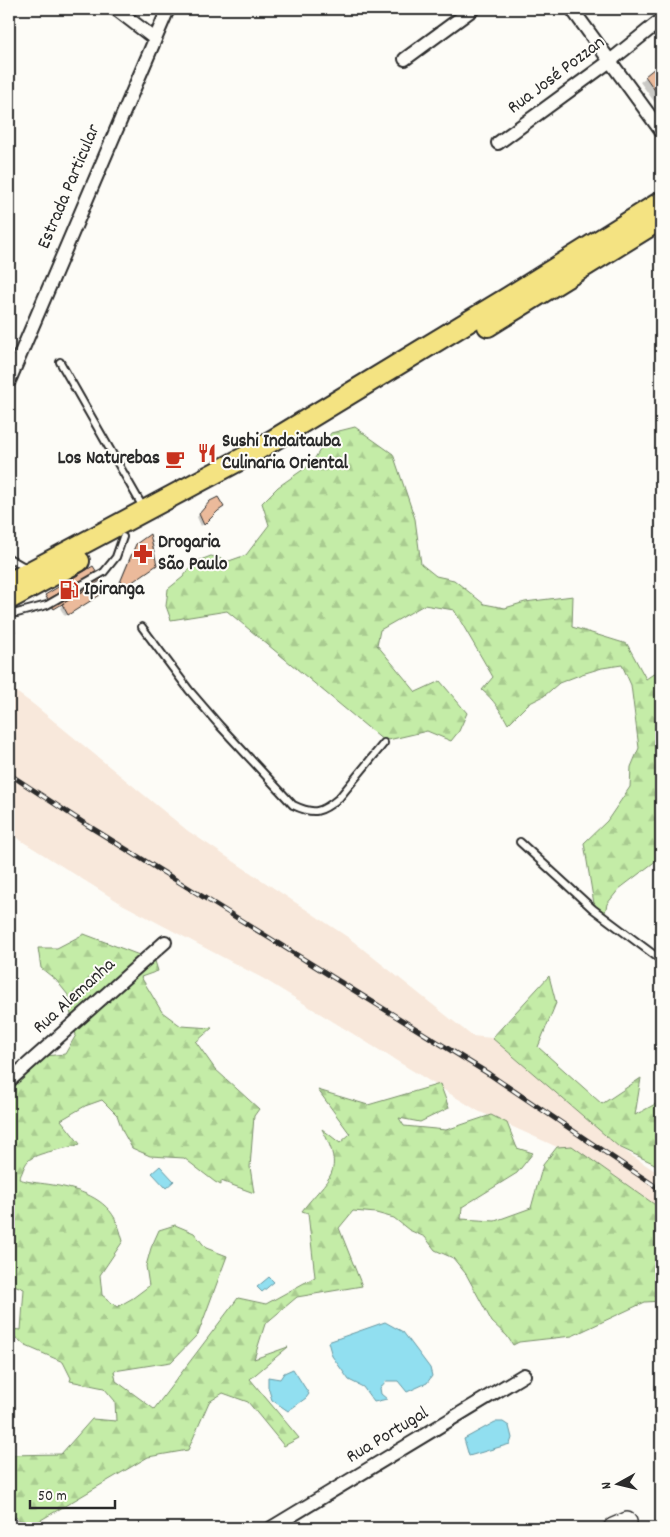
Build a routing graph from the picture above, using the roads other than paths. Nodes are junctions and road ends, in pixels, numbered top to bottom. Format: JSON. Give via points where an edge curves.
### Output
{"nodes":[{"id":1,"x":116,"y":9,"type":"edge"},
{"id":2,"x":168,"y":9,"type":"edge"},
{"id":3,"x":473,"y":9,"type":"edge"},
{"id":4,"x":572,"y":9,"type":"edge"},
{"id":5,"x":661,"y":20,"type":"edge"},
{"id":6,"x":155,"y":39,"type":"junction"},
{"id":7,"x":405,"y":59,"type":"dead end"},
{"id":8,"x":610,"y":61,"type":"junction"},
{"id":9,"x":661,"y":131,"type":"edge"},
{"id":10,"x":498,"y":143,"type":"dead end"},
{"id":11,"x":661,"y":202,"type":"edge"},
{"id":12,"x":661,"y":219,"type":"edge"},
{"id":13,"x":60,"y":362,"type":"dead end"},
{"id":14,"x":9,"y":381,"type":"edge"},
{"id":15,"x":145,"y":510,"type":"junction"},
{"id":16,"x":123,"y":537,"type":"junction"},
{"id":17,"x":9,"y":558,"type":"edge"},
{"id":18,"x":31,"y":571,"type":"junction"},
{"id":19,"x":9,"y":583,"type":"edge"},
{"id":20,"x":9,"y":600,"type":"edge"},
{"id":21,"x":9,"y":613,"type":"edge"},
{"id":22,"x":142,"y":627,"type":"dead end"},
{"id":23,"x":384,"y":743,"type":"dead end"},
{"id":24,"x":520,"y":842,"type":"dead end"},
{"id":25,"x":165,"y":942,"type":"dead end"},
{"id":26,"x":661,"y":960,"type":"edge"},
{"id":27,"x":9,"y":1081,"type":"edge"},
{"id":28,"x":524,"y":1375,"type":"dead end"},
{"id":29,"x":271,"y":1528,"type":"edge"}],
"edges":[{"from":1,"to":6,"type":"street"},
{"from":2,"to":6,"type":"street","name":"Estrada Particular"},
{"from":3,"to":7,"type":"street"},
{"from":4,"to":8,"type":"street"},
{"from":5,"to":8,"type":"street","name":"Rua José Pozzan"},
{"from":6,"to":14,"type":"street","name":"Estrada Particular"},
{"from":8,"to":9,"type":"street"},
{"from":8,"to":10,"type":"street","name":"Rua José Pozzan"},
{"from":11,"to":15,"type":"main road","via":[[247,456]]},
{"from":12,"to":16,"type":"main road","via":[[254,464]]},
{"from":13,"to":15,"type":"lane"},
{"from":15,"to":18,"type":"main road"},
{"from":16,"to":20,"type":"main road"},
{"from":16,"to":21,"type":"lane","via":[[116,557],[104,572],[47,605]]},
{"from":17,"to":18,"type":"lane"},
{"from":18,"to":19,"type":"main road"},
{"from":22,"to":23,"type":"lane","via":[[189,690],[293,805],[314,812],[330,805]]},
{"from":24,"to":26,"type":"lane","via":[[593,909]]},
{"from":25,"to":27,"type":"street","name":"Rua Alemanha"},
{"from":28,"to":29,"type":"street","name":"Rua Portugal"}]}
